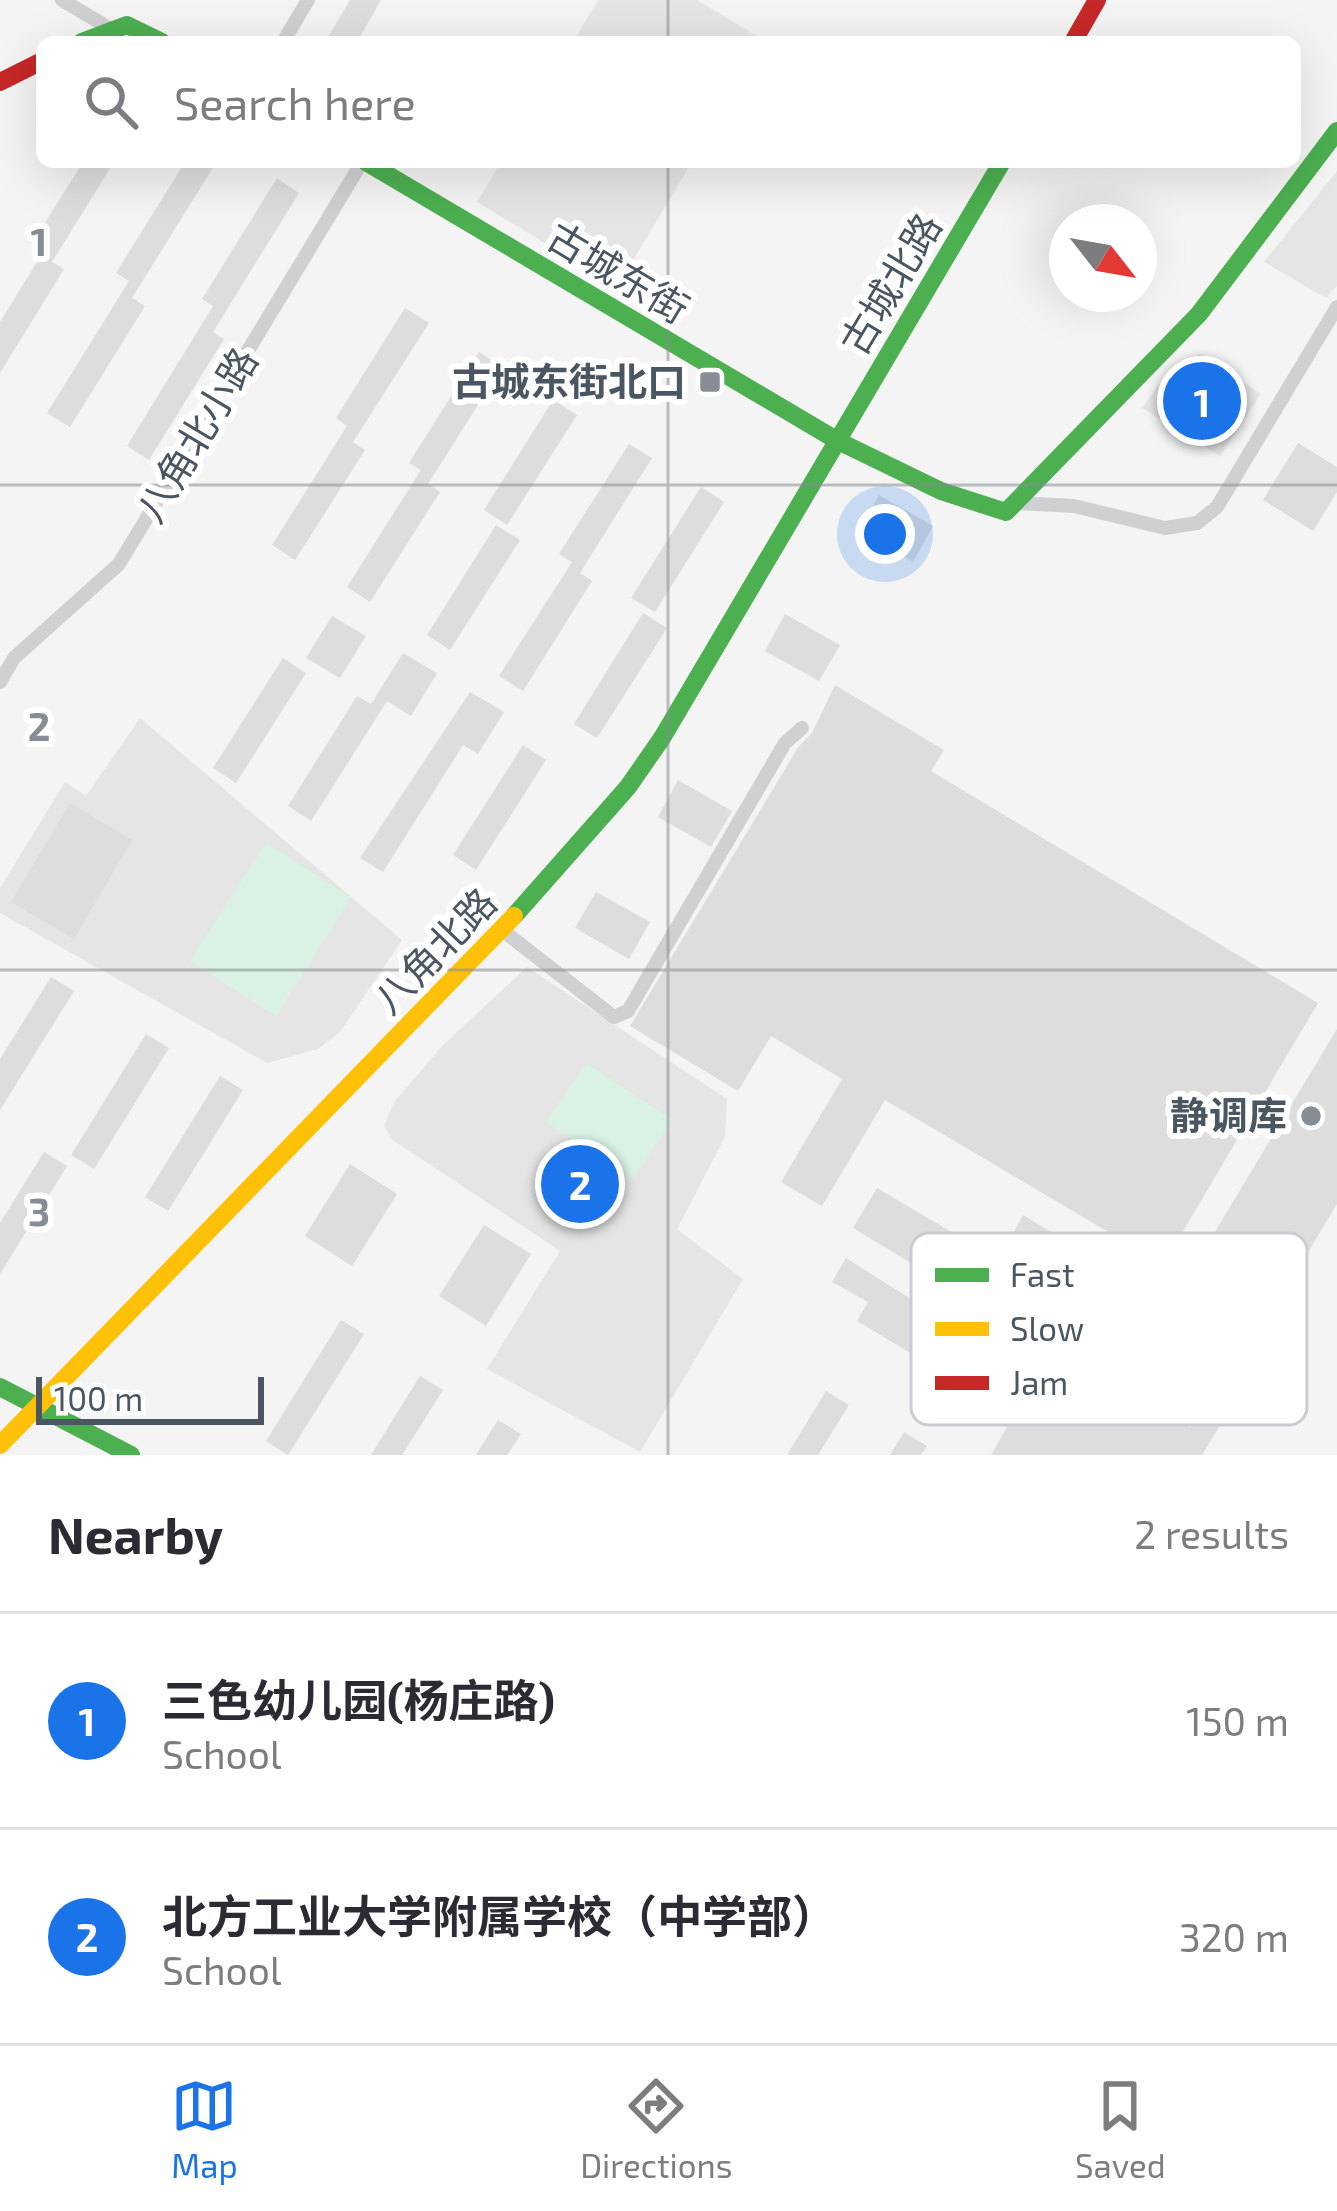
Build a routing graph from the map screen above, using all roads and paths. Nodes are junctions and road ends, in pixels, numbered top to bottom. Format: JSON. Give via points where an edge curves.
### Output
{"nodes":[{"id":1,"x":62,"y":0,"type":"edge"},
{"id":2,"x":308,"y":0,"type":"edge"},
{"id":3,"x":1097,"y":0,"type":"edge"},
{"id":4,"x":109,"y":28,"type":"junction"},
{"id":5,"x":94,"y":36,"type":"edge"},
{"id":6,"x":153,"y":36,"type":"edge"},
{"id":7,"x":287,"y":36,"type":"edge"},
{"id":8,"x":1076,"y":36,"type":"edge"},
{"id":9,"x":36,"y":64,"type":"edge"},
{"id":10,"x":0,"y":82,"type":"edge"},
{"id":11,"x":1337,"y":131,"type":"edge"},
{"id":12,"x":360,"y":168,"type":"edge"},
{"id":13,"x":374,"y":168,"type":"edge"},
{"id":14,"x":998,"y":168,"type":"edge"},
{"id":15,"x":1337,"y":307,"type":"edge"},
{"id":16,"x":838,"y":440,"type":"junction"},
{"id":17,"x":1015,"y":503,"type":"junction"},
{"id":18,"x":0,"y":682,"type":"edge"},
{"id":19,"x":802,"y":728,"type":"dead end"},
{"id":20,"x":502,"y":930,"type":"junction"},
{"id":21,"x":0,"y":1388,"type":"edge"},
{"id":22,"x":36,"y":1407,"type":"junction"},
{"id":23,"x":0,"y":1445,"type":"edge"},
{"id":24,"x":131,"y":1455,"type":"edge"}],
"edges":[{"from":1,"to":4,"type":"street"},
{"from":2,"to":7,"type":"street"},
{"from":3,"to":8,"type":"street"},
{"from":4,"to":5,"type":"street"},
{"from":4,"to":6,"type":"street"},
{"from":9,"to":10,"type":"street"},
{"from":11,"to":17,"type":"street","via":[[1199,314]]},
{"from":12,"to":18,"type":"street","name":"八角北小路","via":[[118,564],[14,658]]},
{"from":13,"to":16,"type":"street","name":"古城东街"},
{"from":14,"to":16,"type":"street","name":"古城北路"},
{"from":15,"to":17,"type":"street","via":[[1217,507],[1197,523],[1166,528],[1074,506]]},
{"from":16,"to":17,"type":"street","name":"古城东街","via":[[941,491],[1006,512]]},
{"from":16,"to":20,"type":"street","name":"八角北路","via":[[645,763]]},
{"from":19,"to":20,"type":"street","via":[[785,743],[628,1011],[614,1017]]},
{"from":20,"to":22,"type":"street","name":"八角北路"},
{"from":21,"to":22,"type":"street"},
{"from":22,"to":23,"type":"street","name":"八角北路"},
{"from":22,"to":24,"type":"street"}]}
